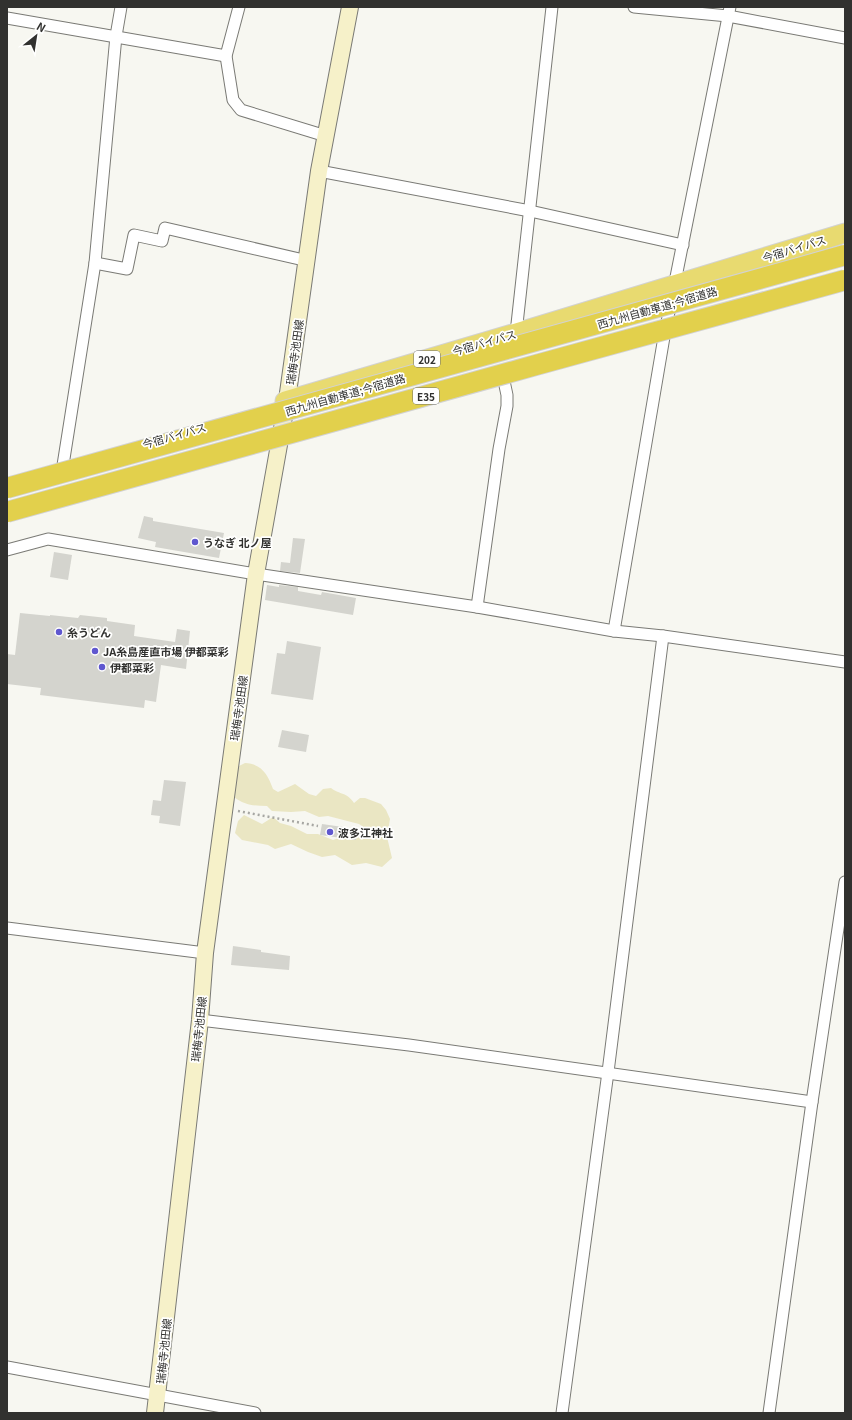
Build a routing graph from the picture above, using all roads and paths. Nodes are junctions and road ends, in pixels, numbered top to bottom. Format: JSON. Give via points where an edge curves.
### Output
{"nodes":[{"id":1,"x":121,"y":7,"type":"edge"},
{"id":2,"x":239,"y":7,"type":"edge"},
{"id":3,"x":350,"y":7,"type":"edge"},
{"id":4,"x":552,"y":7,"type":"edge"},
{"id":5,"x":634,"y":7,"type":"edge"},
{"id":6,"x":729,"y":12,"type":"edge"},
{"id":7,"x":7,"y":18,"type":"edge"},
{"id":8,"x":116,"y":36,"type":"junction"},
{"id":9,"x":845,"y":38,"type":"edge"},
{"id":10,"x":226,"y":56,"type":"junction"},
{"id":11,"x":326,"y":136,"type":"junction"},
{"id":12,"x":320,"y":171,"type":"junction"},
{"id":13,"x":530,"y":211,"type":"junction"},
{"id":14,"x":845,"y":233,"type":"edge"},
{"id":15,"x":683,"y":245,"type":"junction"},
{"id":16,"x":845,"y":255,"type":"edge"},
{"id":17,"x":308,"y":261,"type":"junction"},
{"id":18,"x":95,"y":263,"type":"junction"},
{"id":19,"x":845,"y":280,"type":"edge"},
{"id":20,"x":674,"y":285,"type":"junction"},
{"id":21,"x":845,"y":288,"type":"edge"},
{"id":22,"x":516,"y":333,"type":"junction"},
{"id":23,"x":664,"y":337,"type":"junction"},
{"id":24,"x":504,"y":381,"type":"junction"},
{"id":25,"x":287,"y":400,"type":"junction"},
{"id":26,"x":280,"y":445,"type":"junction"},
{"id":27,"x":63,"y":465,"type":"junction"},
{"id":28,"x":7,"y":480,"type":"edge"},
{"id":29,"x":7,"y":488,"type":"edge"},
{"id":30,"x":7,"y":512,"type":"edge"},
{"id":31,"x":7,"y":522,"type":"edge"},
{"id":32,"x":7,"y":550,"type":"edge"},
{"id":33,"x":256,"y":574,"type":"junction"},
{"id":34,"x":477,"y":607,"type":"junction"},
{"id":35,"x":614,"y":631,"type":"junction"},
{"id":36,"x":663,"y":636,"type":"junction"},
{"id":37,"x":845,"y":662,"type":"edge"},
{"id":38,"x":235,"y":810,"type":"dead end"},
{"id":39,"x":318,"y":826,"type":"dead end"},
{"id":40,"x":845,"y":882,"type":"edge"},
{"id":41,"x":7,"y":928,"type":"edge"},
{"id":42,"x":205,"y":953,"type":"junction"},
{"id":43,"x":200,"y":1020,"type":"junction"},
{"id":44,"x":608,"y":1072,"type":"junction"},
{"id":45,"x":812,"y":1102,"type":"junction"},
{"id":46,"x":7,"y":1367,"type":"edge"},
{"id":47,"x":158,"y":1395,"type":"junction"},
{"id":48,"x":155,"y":1413,"type":"edge"},
{"id":49,"x":255,"y":1413,"type":"edge"},
{"id":50,"x":562,"y":1413,"type":"edge"},
{"id":51,"x":769,"y":1413,"type":"edge"}],
"edges":[{"from":1,"to":8,"type":"street"},
{"from":2,"to":10,"type":"street"},
{"from":3,"to":11,"type":"main road","name":"瑞梅寺池田線"},
{"from":4,"to":13,"type":"street"},
{"from":5,"to":6,"type":"street"},
{"from":6,"to":9,"type":"street"},
{"from":6,"to":15,"type":"street"},
{"from":7,"to":8,"type":"street"},
{"from":8,"to":10,"type":"street"},
{"from":8,"to":18,"type":"street"},
{"from":10,"to":11,"type":"street","via":[[233,100],[241,110]]},
{"from":11,"to":12,"type":"main road","name":"瑞梅寺池田線"},
{"from":12,"to":13,"type":"street"},
{"from":12,"to":17,"type":"main road","name":"瑞梅寺池田線"},
{"from":13,"to":15,"type":"street"},
{"from":13,"to":22,"type":"street"},
{"from":14,"to":20,"type":"highway","name":"今宿バイパス","number":"202"},
{"from":15,"to":20,"type":"street"},
{"from":16,"to":29,"type":"highway","name":"西九州自動車道;今宿道路","number":"E35","bridge":true},
{"from":17,"to":18,"type":"street","via":[[165,228],[162,241],[134,235],[127,269]]},
{"from":17,"to":25,"type":"main road","name":"瑞梅寺池田線"},
{"from":18,"to":27,"type":"street"},
{"from":19,"to":30,"type":"highway","number":"E35","bridge":true},
{"from":20,"to":22,"type":"highway","name":"今宿バイパス","number":"202"},
{"from":20,"to":23,"type":"street"},
{"from":21,"to":23,"type":"highway"},
{"from":22,"to":25,"type":"highway","name":"今宿バイパス","number":"202"},
{"from":23,"to":24,"type":"highway"},
{"from":23,"to":35,"type":"street"},
{"from":24,"to":26,"type":"highway"},
{"from":24,"to":34,"type":"street","via":[[507,406]]},
{"from":25,"to":26,"type":"main road","name":"瑞梅寺池田線"},
{"from":25,"to":27,"type":"highway","name":"今宿バイパス","number":"202","via":[[166,438]]},
{"from":26,"to":31,"type":"highway"},
{"from":26,"to":33,"type":"main road","name":"瑞梅寺池田線"},
{"from":27,"to":28,"type":"highway","name":"今宿バイパス","number":"202"},
{"from":32,"to":33,"type":"street","via":[[48,539]]},
{"from":33,"to":34,"type":"street"},
{"from":33,"to":42,"type":"main road","name":"瑞梅寺池田線"},
{"from":34,"to":35,"type":"street"},
{"from":35,"to":36,"type":"street"},
{"from":36,"to":37,"type":"street"},
{"from":36,"to":44,"type":"street"},
{"from":38,"to":39,"type":"path"},
{"from":40,"to":45,"type":"street"},
{"from":41,"to":42,"type":"street"},
{"from":42,"to":43,"type":"main road","name":"瑞梅寺池田線"},
{"from":43,"to":44,"type":"street"},
{"from":43,"to":47,"type":"main road","name":"瑞梅寺池田線"},
{"from":44,"to":45,"type":"street"},
{"from":44,"to":50,"type":"street"},
{"from":45,"to":51,"type":"street"},
{"from":46,"to":47,"type":"street"},
{"from":47,"to":48,"type":"main road","name":"瑞梅寺池田線"},
{"from":47,"to":49,"type":"street"}]}
